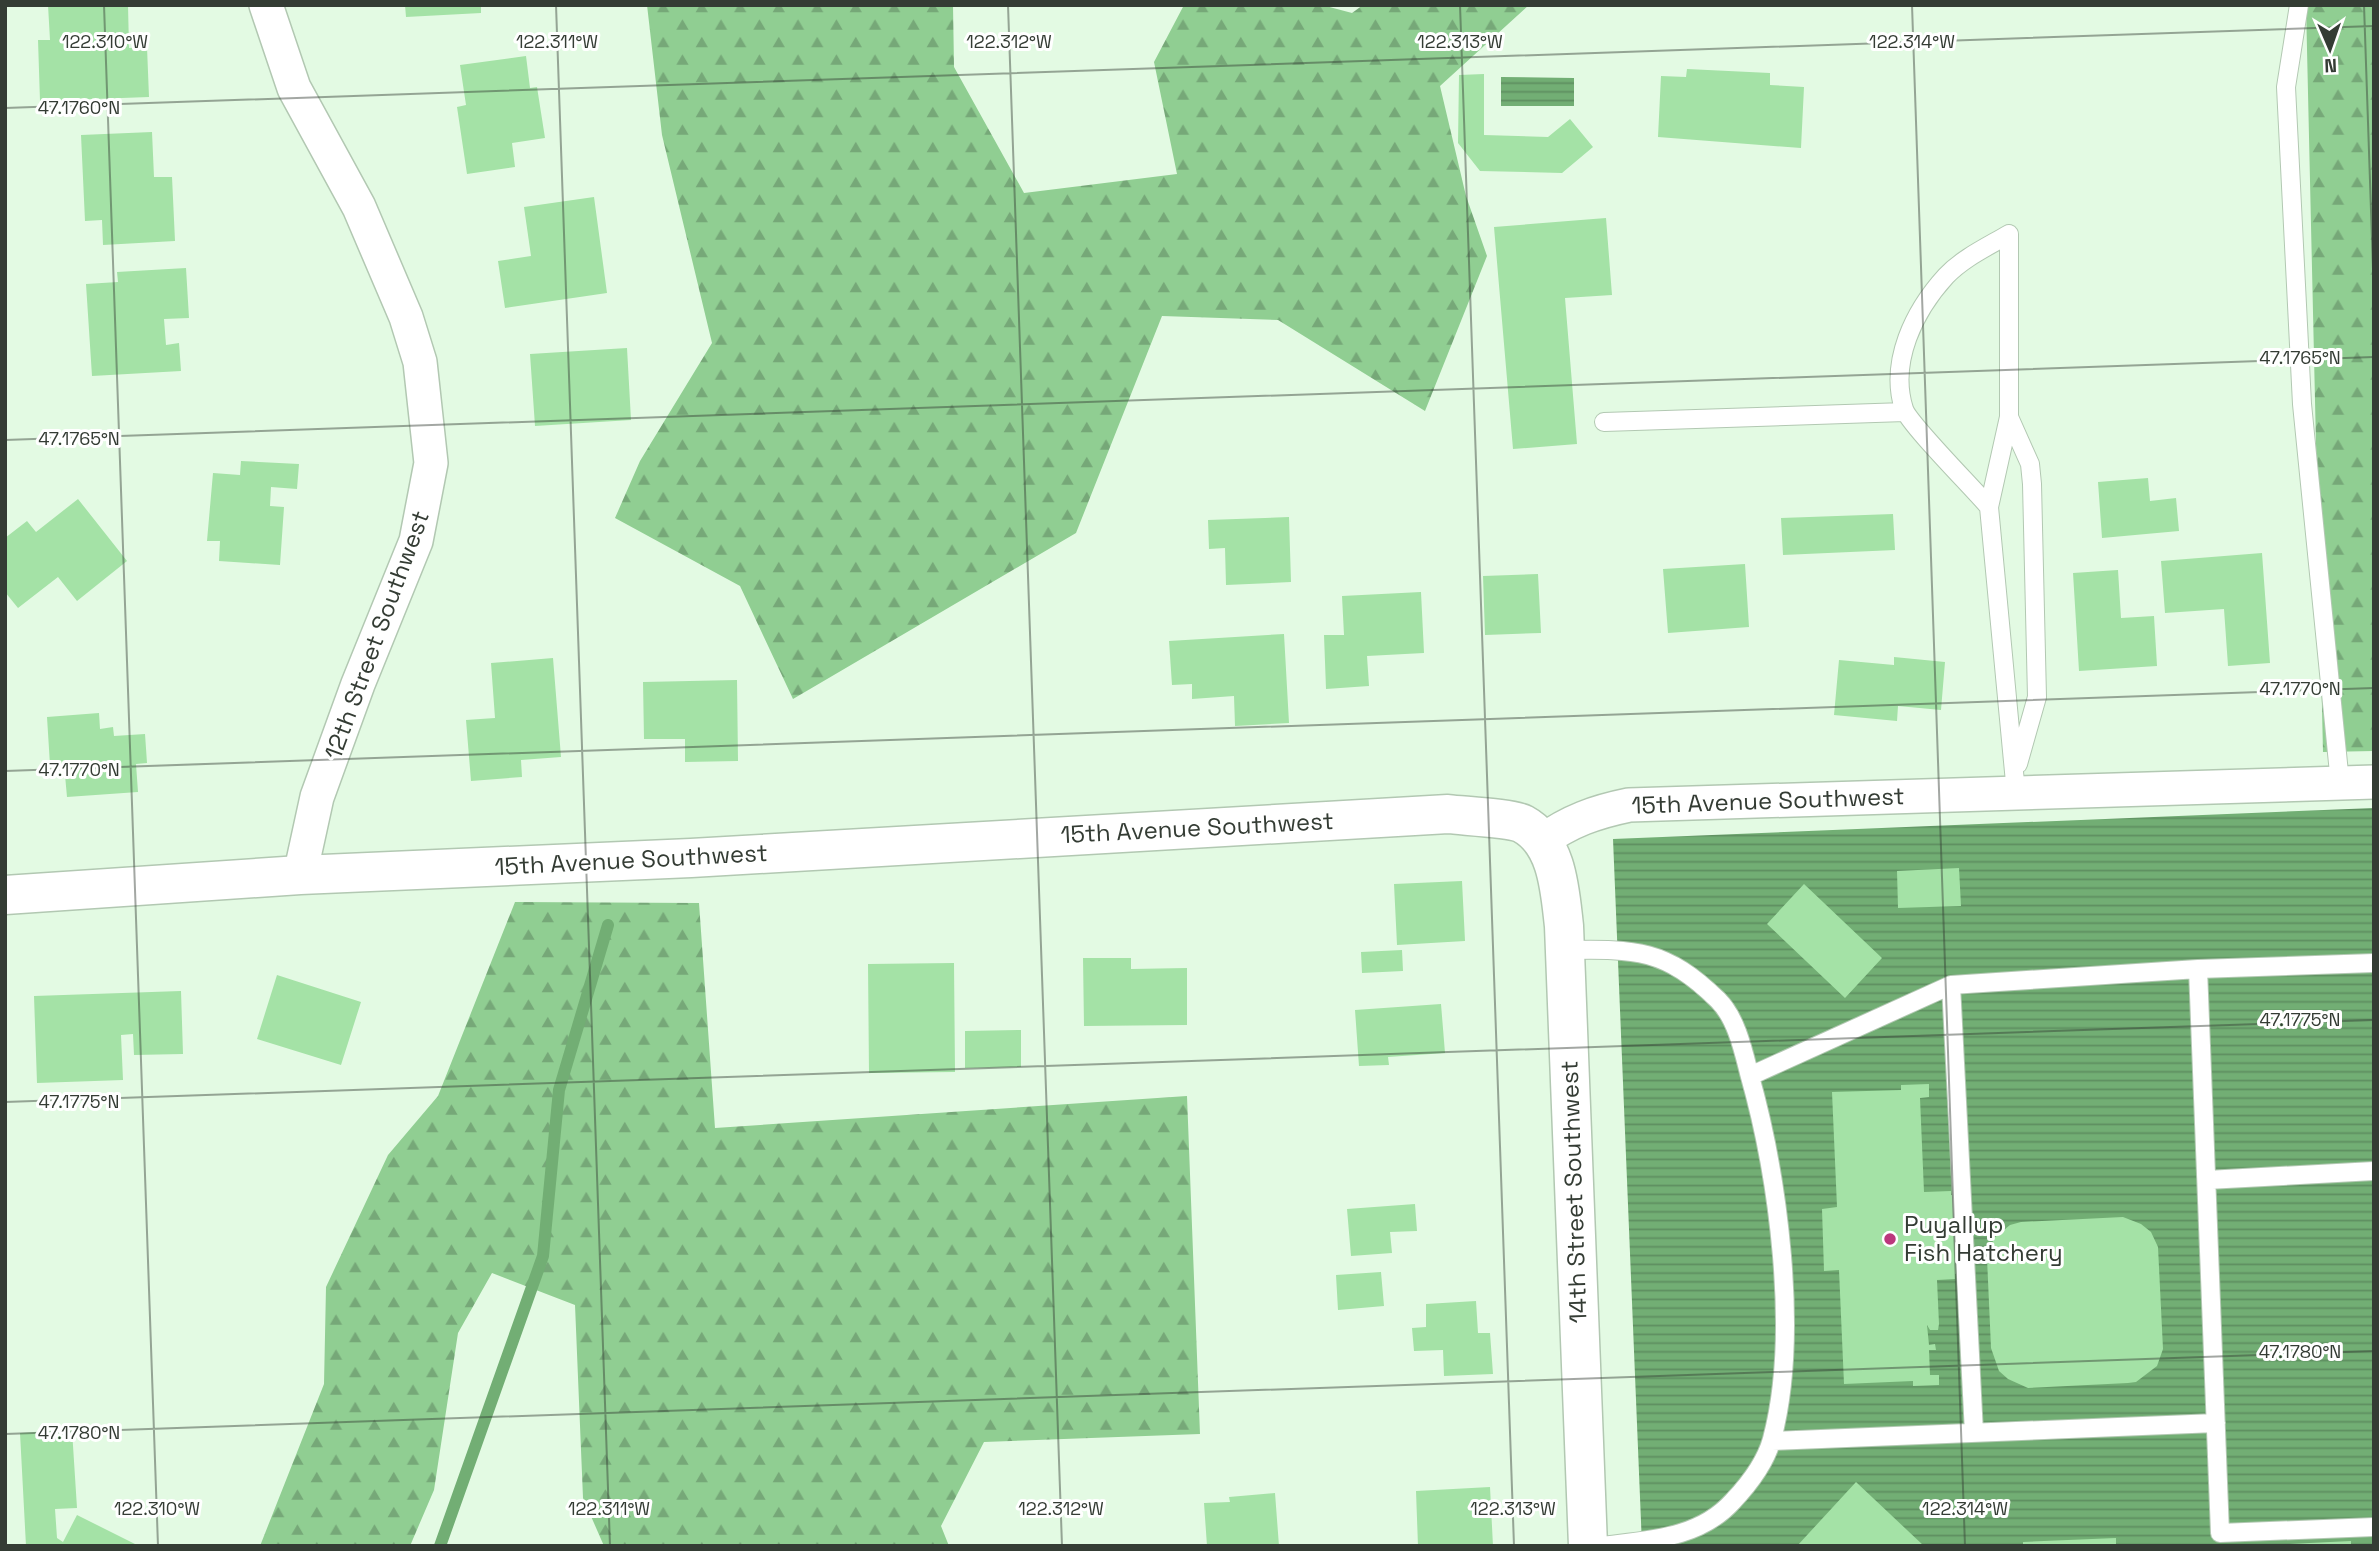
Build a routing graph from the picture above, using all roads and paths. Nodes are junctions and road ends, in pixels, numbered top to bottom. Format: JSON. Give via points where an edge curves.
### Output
{"nodes":[{"id":1,"x":267,"y":5,"type":"edge"},
{"id":2,"x":2299,"y":5,"type":"edge"},
{"id":3,"x":1905,"y":412,"type":"junction"},
{"id":4,"x":2009,"y":417,"type":"junction"},
{"id":5,"x":1604,"y":422,"type":"dead end"},
{"id":6,"x":1989,"y":507,"type":"junction"},
{"id":7,"x":2374,"y":782,"type":"edge"},
{"id":8,"x":2340,"y":783,"type":"junction"},
{"id":9,"x":2015,"y":784,"type":"junction"},
{"id":10,"x":1542,"y":841,"type":"junction"},
{"id":11,"x":300,"y":875,"type":"junction"},
{"id":12,"x":5,"y":895,"type":"edge"},
{"id":13,"x":1565,"y":950,"type":"junction"},
{"id":14,"x":2374,"y":963,"type":"edge"},
{"id":15,"x":2198,"y":970,"type":"junction"},
{"id":16,"x":1951,"y":985,"type":"junction"},
{"id":17,"x":1750,"y":1076,"type":"junction"},
{"id":18,"x":2374,"y":1171,"type":"edge"},
{"id":19,"x":2207,"y":1180,"type":"junction"},
{"id":20,"x":2216,"y":1423,"type":"junction"},
{"id":21,"x":1974,"y":1433,"type":"junction"},
{"id":22,"x":1772,"y":1441,"type":"junction"},
{"id":23,"x":2374,"y":1527,"type":"edge"},
{"id":24,"x":1588,"y":1546,"type":"edge"},
{"id":25,"x":1601,"y":1546,"type":"edge"}],
"edges":[{"from":1,"to":11,"type":"street","name":"12th Street Southwest","via":[[294,88],[359,206],[406,317],[420,362],[431,463],[416,541],[317,797]]},
{"from":2,"to":8,"type":"lane","via":[[2286,87],[2301,393]]},
{"from":3,"to":4,"type":"lane","via":[[1899,380],[1904,345],[1915,319],[1946,276],[2009,234]]},
{"from":3,"to":5,"type":"lane"},
{"from":3,"to":6,"type":"lane"},
{"from":4,"to":6,"type":"lane"},
{"from":4,"to":9,"type":"lane","via":[[2030,464],[2037,697]]},
{"from":6,"to":9,"type":"lane"},
{"from":7,"to":8,"type":"street","name":"15th Avenue Southwest"},
{"from":8,"to":9,"type":"street","name":"15th Avenue Southwest"},
{"from":9,"to":10,"type":"street","name":"15th Avenue Southwest","via":[[1629,805],[1592,812]]},
{"from":10,"to":11,"type":"street","name":"15th Avenue Southwest","via":[[1523,823],[1448,814]]},
{"from":10,"to":13,"type":"street","name":"14th Street Southwest","via":[[1553,860],[1560,891]]},
{"from":11,"to":12,"type":"street","name":"15th Avenue Southwest"},
{"from":13,"to":17,"type":"lane","via":[[1626,950],[1652,954],[1678,967],[1721,1003]]},
{"from":13,"to":24,"type":"street","name":"14th Street Southwest"},
{"from":14,"to":15,"type":"lane"},
{"from":15,"to":16,"type":"lane"},
{"from":15,"to":19,"type":"lane"},
{"from":16,"to":17,"type":"lane"},
{"from":16,"to":21,"type":"lane"},
{"from":17,"to":22,"type":"lane","via":[[1768,1160],[1783,1275],[1782,1370]]},
{"from":18,"to":19,"type":"lane"},
{"from":19,"to":20,"type":"lane"},
{"from":20,"to":21,"type":"lane"},
{"from":20,"to":23,"type":"lane","via":[[2220,1533]]},
{"from":21,"to":22,"type":"lane"},
{"from":22,"to":25,"type":"lane","via":[[1743,1488],[1714,1517],[1676,1535]]}]}
